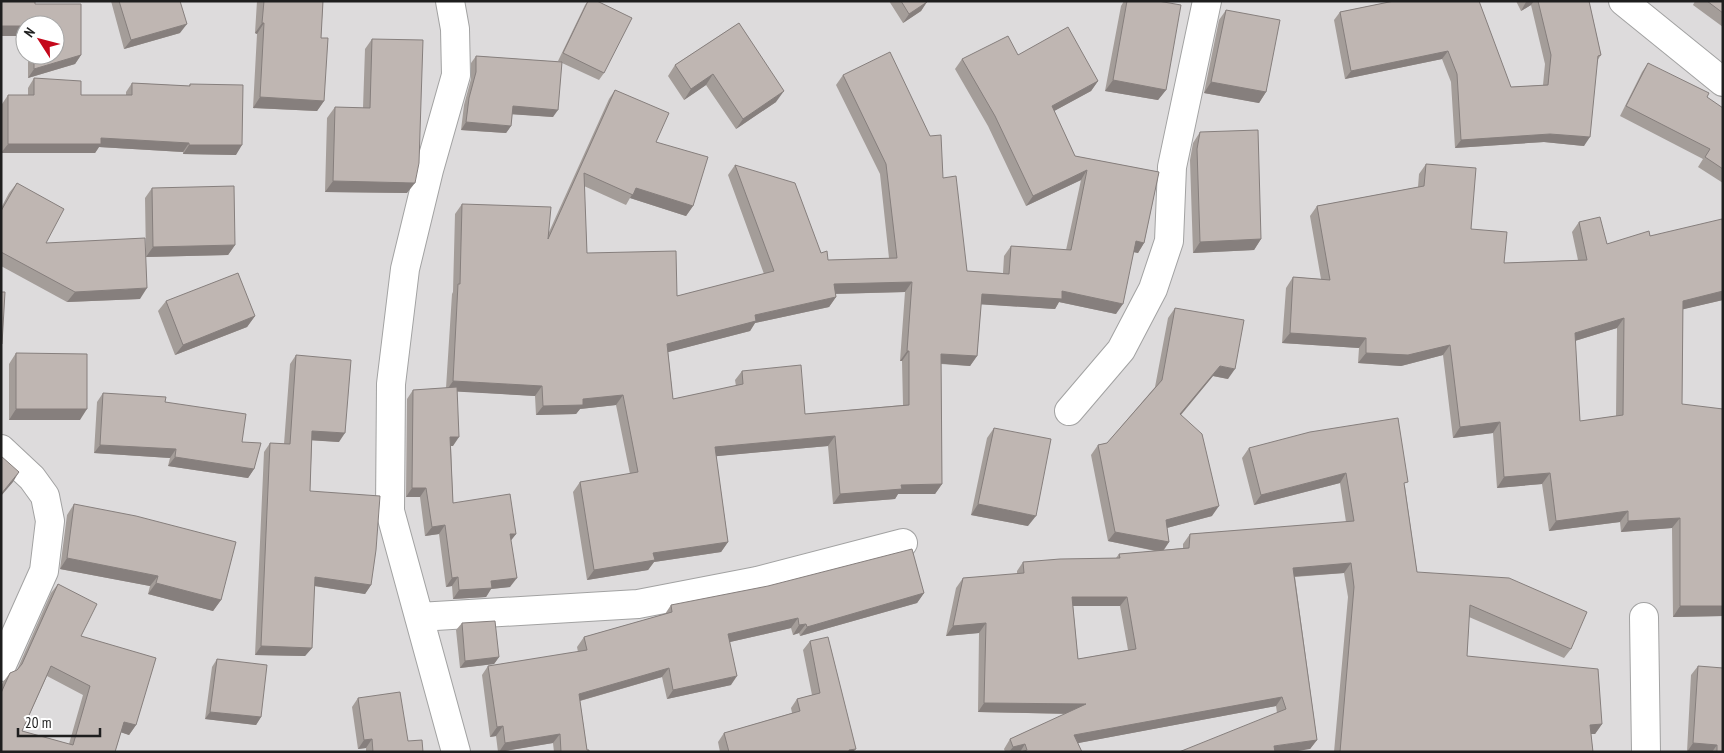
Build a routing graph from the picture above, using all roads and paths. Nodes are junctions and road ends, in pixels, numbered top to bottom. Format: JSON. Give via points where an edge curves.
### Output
{"nodes":[{"id":1,"x":450,"y":1,"type":"edge"},
{"id":2,"x":1207,"y":1,"type":"edge"},
{"id":3,"x":1623,"y":1,"type":"edge"},
{"id":4,"x":1723,"y":82,"type":"edge"},
{"id":5,"x":1069,"y":411,"type":"dead end"},
{"id":6,"x":1,"y":450,"type":"edge"},
{"id":7,"x":903,"y":543,"type":"dead end"},
{"id":8,"x":419,"y":616,"type":"junction"},
{"id":9,"x":1644,"y":616,"type":"dead end"},
{"id":10,"x":1,"y":667,"type":"edge"},
{"id":11,"x":456,"y":752,"type":"edge"},
{"id":12,"x":1646,"y":752,"type":"edge"}],
"edges":[{"from":1,"to":8,"type":"street","via":[[455,29],[456,75],[405,269],[391,384],[390,511]]},
{"from":2,"to":5,"type":"street","via":[[1172,167],[1169,241],[1153,289],[1120,350]]},
{"from":3,"to":4,"type":"street"},
{"from":6,"to":10,"type":"street","via":[[32,478],[45,496],[50,521],[44,571]]},
{"from":7,"to":8,"type":"street","via":[[757,582],[638,604]]},
{"from":8,"to":11,"type":"street"},
{"from":9,"to":12,"type":"street"}]}
